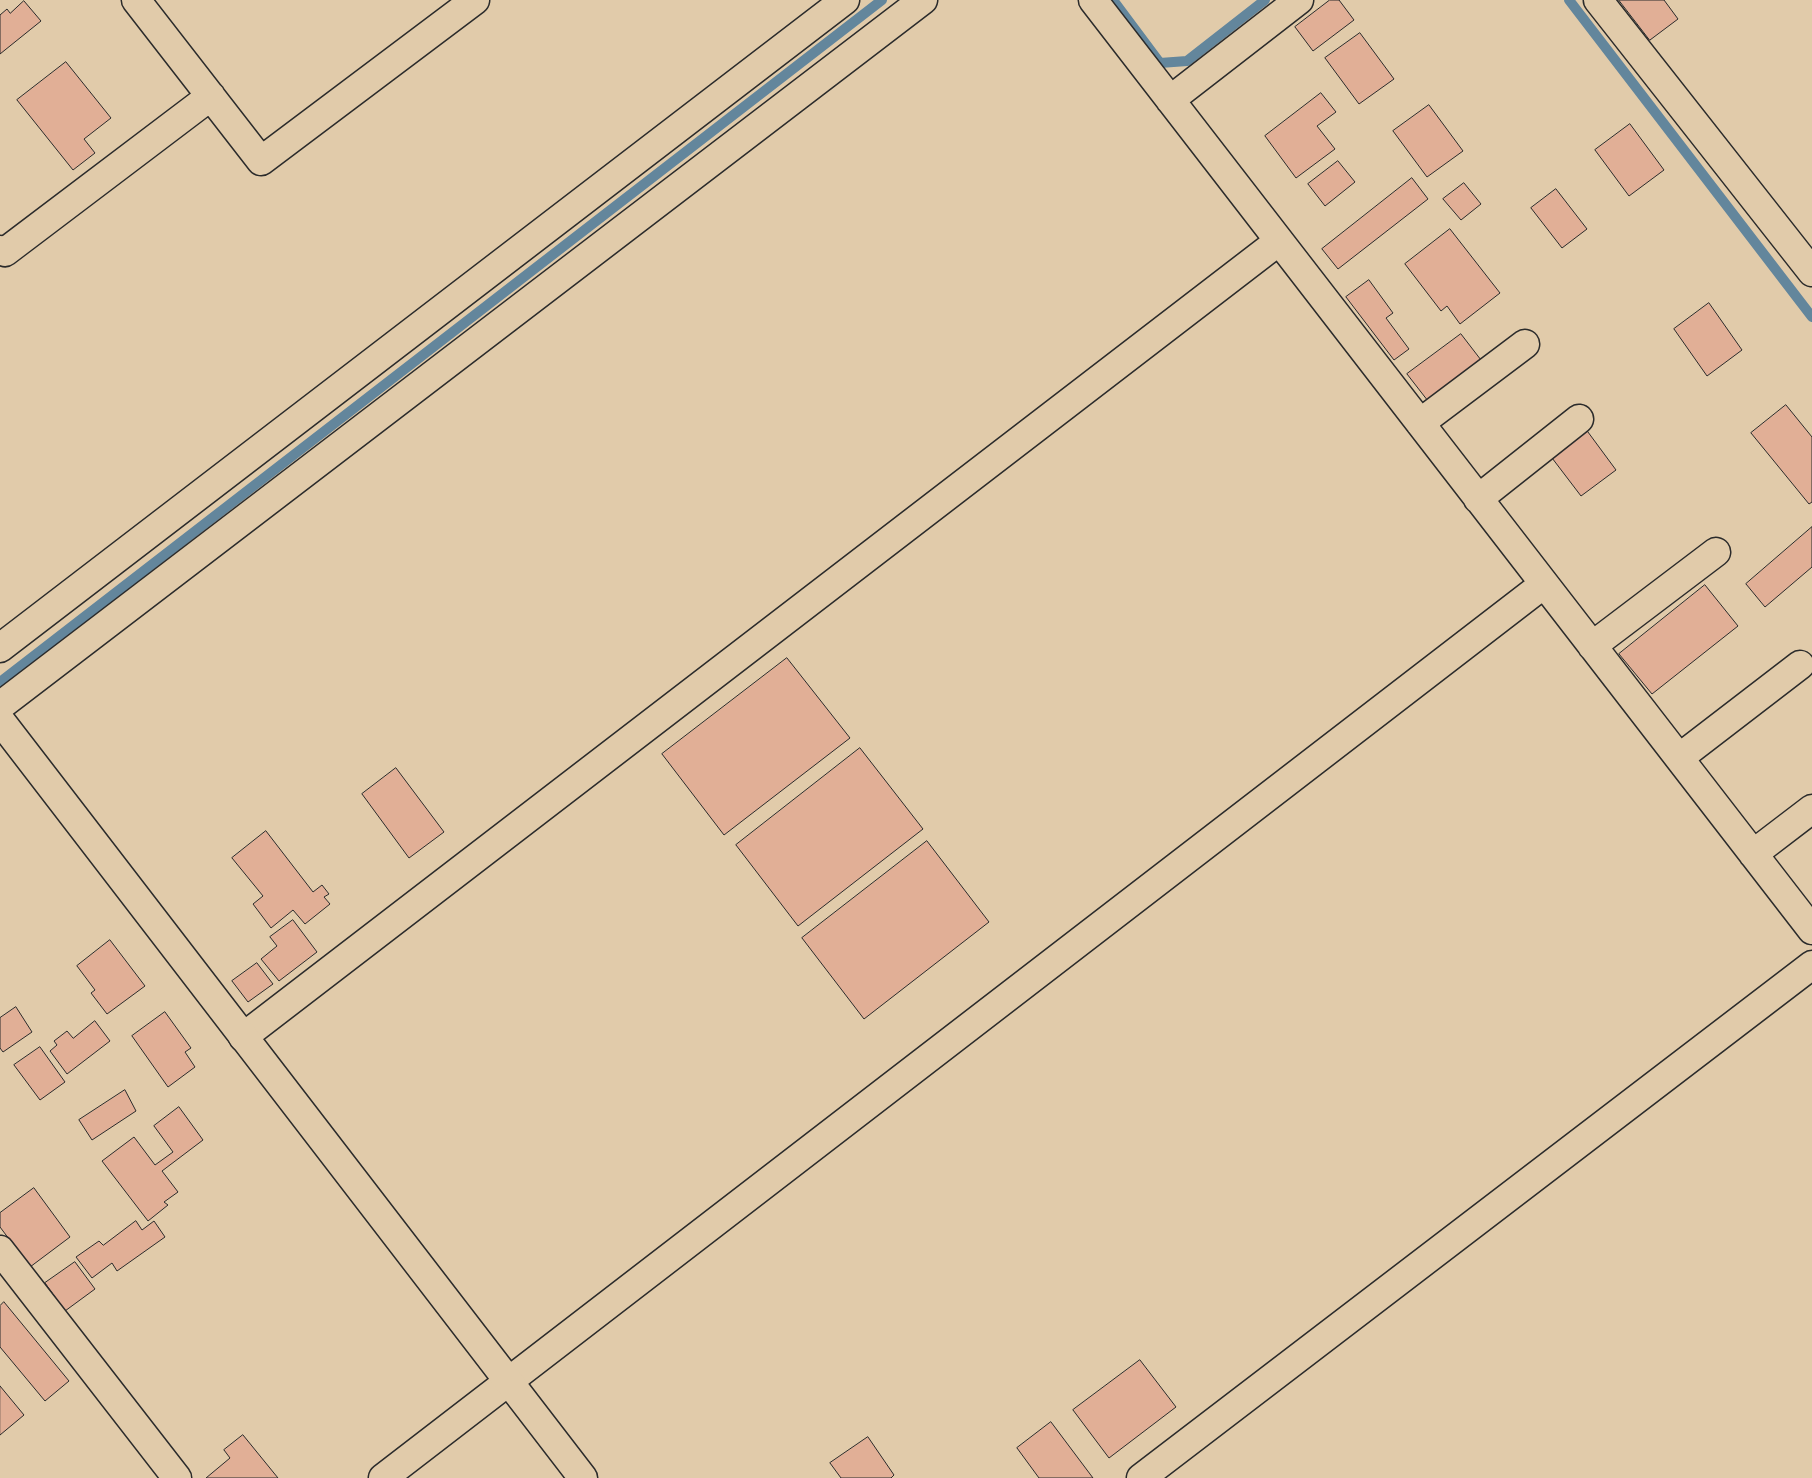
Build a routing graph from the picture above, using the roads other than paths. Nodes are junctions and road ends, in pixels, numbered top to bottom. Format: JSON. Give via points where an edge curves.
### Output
{"nodes":[{"id":1,"x":136,"y":0,"type":"edge"},
{"id":2,"x":475,"y":0,"type":"edge"},
{"id":3,"x":845,"y":0,"type":"edge"},
{"id":4,"x":923,"y":0,"type":"edge"},
{"id":5,"x":1093,"y":0,"type":"edge"},
{"id":6,"x":1300,"y":0,"type":"edge"},
{"id":7,"x":1598,"y":0,"type":"edge"},
{"id":8,"x":211,"y":96,"type":"junction"},
{"id":9,"x":1170,"y":100,"type":"junction"},
{"id":10,"x":1279,"y":241,"type":"junction"},
{"id":11,"x":0,"y":250,"type":"edge"},
{"id":12,"x":1812,"y":272,"type":"edge"},
{"id":13,"x":1525,"y":344,"type":"dead end"},
{"id":14,"x":1579,"y":419,"type":"dead end"},
{"id":15,"x":1420,"y":423,"type":"junction"},
{"id":16,"x":1478,"y":499,"type":"junction"},
{"id":17,"x":1716,"y":552,"type":"dead end"},
{"id":18,"x":1544,"y":584,"type":"junction"},
{"id":19,"x":1592,"y":646,"type":"junction"},
{"id":20,"x":0,"y":648,"type":"edge"},
{"id":21,"x":1800,"y":665,"type":"dead end"},
{"id":22,"x":0,"y":706,"type":"edge"},
{"id":23,"x":0,"y":720,"type":"edge"},
{"id":24,"x":1679,"y":758,"type":"junction"},
{"id":25,"x":1812,"y":808,"type":"edge"},
{"id":26,"x":1753,"y":854,"type":"junction"},
{"id":27,"x":1812,"y":930,"type":"edge"},
{"id":28,"x":1812,"y":965,"type":"edge"},
{"id":29,"x":243,"y":1037,"type":"junction"},
{"id":30,"x":4,"y":1262,"type":"edge"},
{"id":31,"x":508,"y":1382,"type":"junction"},
{"id":32,"x":177,"y":1478,"type":"edge"},
{"id":33,"x":383,"y":1478,"type":"edge"},
{"id":34,"x":582,"y":1478,"type":"edge"},
{"id":35,"x":1141,"y":1478,"type":"edge"}],
"edges":[{"from":1,"to":8,"type":"street"},
{"from":2,"to":8,"type":"street","via":[[261,161]]},
{"from":3,"to":20,"type":"street"},
{"from":4,"to":22,"type":"street"},
{"from":5,"to":9,"type":"street"},
{"from":6,"to":9,"type":"street"},
{"from":7,"to":12,"type":"street"},
{"from":8,"to":11,"type":"street","via":[[5,252]]},
{"from":9,"to":10,"type":"street"},
{"from":10,"to":15,"type":"street"},
{"from":10,"to":29,"type":"street"},
{"from":13,"to":15,"type":"street"},
{"from":14,"to":16,"type":"street"},
{"from":15,"to":16,"type":"street"},
{"from":16,"to":18,"type":"street"},
{"from":17,"to":19,"type":"street"},
{"from":18,"to":19,"type":"street"},
{"from":18,"to":31,"type":"street"},
{"from":19,"to":24,"type":"street"},
{"from":21,"to":24,"type":"street"},
{"from":23,"to":29,"type":"street"},
{"from":24,"to":26,"type":"street"},
{"from":25,"to":26,"type":"street"},
{"from":26,"to":27,"type":"street"},
{"from":28,"to":35,"type":"street"},
{"from":29,"to":31,"type":"street"},
{"from":30,"to":32,"type":"street"},
{"from":31,"to":33,"type":"street"},
{"from":31,"to":34,"type":"street"}]}
